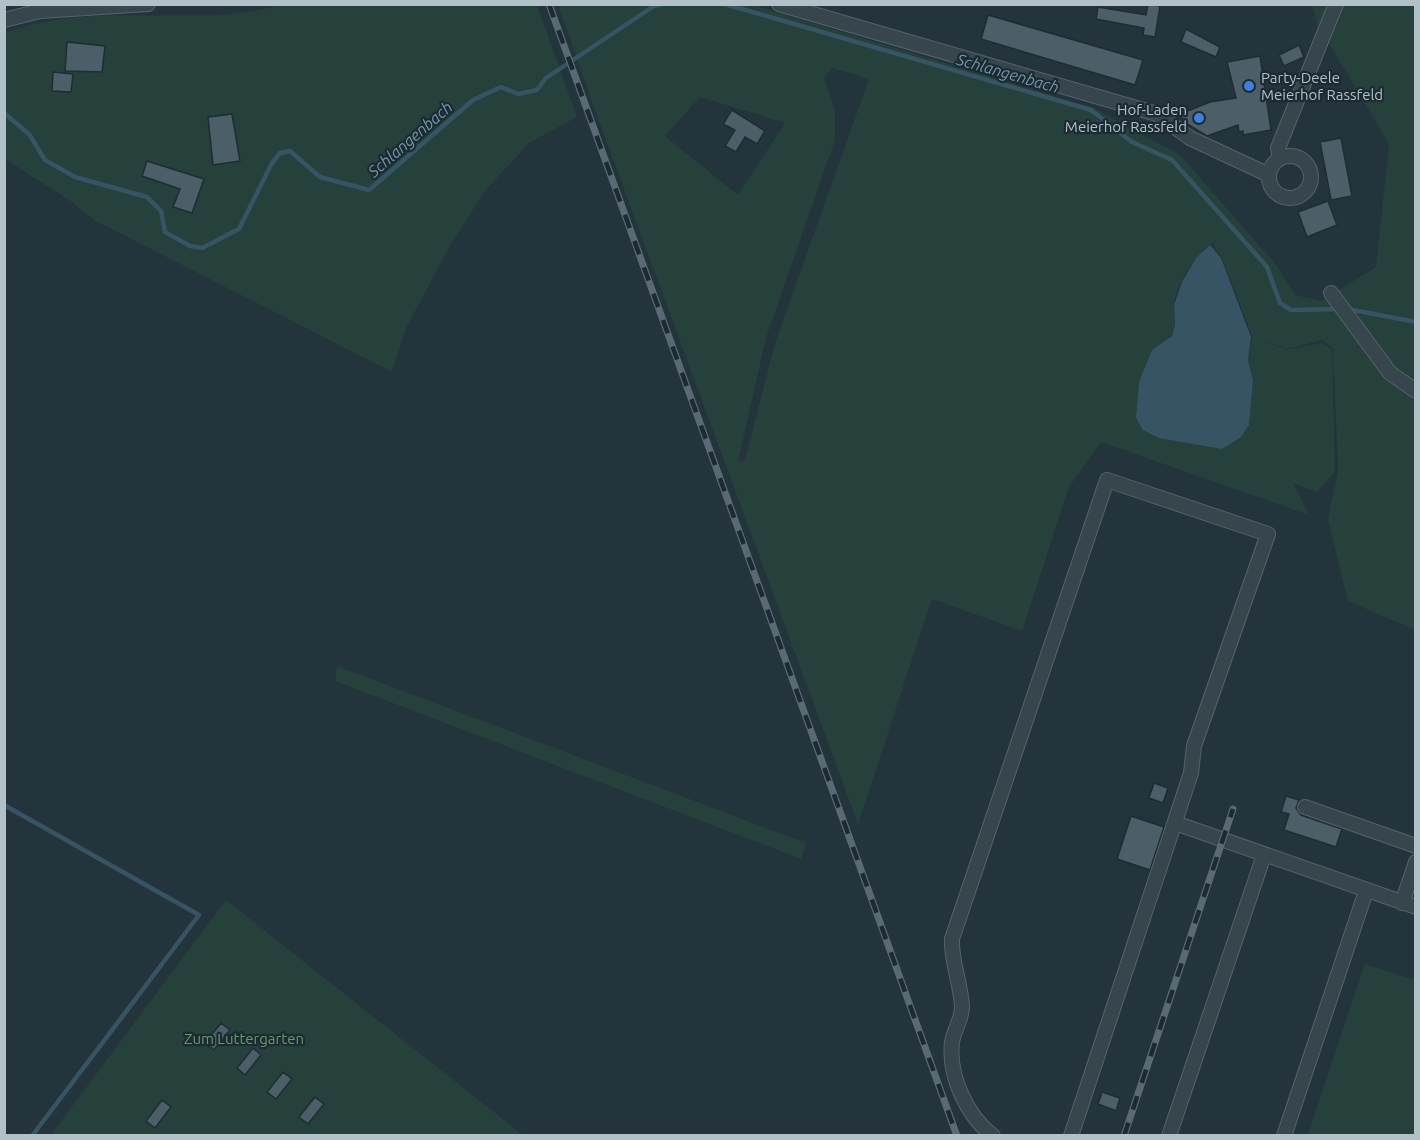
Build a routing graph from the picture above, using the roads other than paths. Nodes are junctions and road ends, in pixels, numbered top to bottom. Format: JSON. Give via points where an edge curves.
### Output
{"nodes":[{"id":1,"x":148,"y":4,"type":"edge"},
{"id":2,"x":779,"y":4,"type":"edge"},
{"id":3,"x":1336,"y":4,"type":"edge"},
{"id":4,"x":4,"y":20,"type":"edge"},
{"id":5,"x":1280,"y":158,"type":"junction"},
{"id":6,"x":1269,"y":175,"type":"junction"},
{"id":7,"x":1331,"y":293,"type":"dead end"},
{"id":8,"x":1416,"y":391,"type":"edge"},
{"id":9,"x":1305,"y":807,"type":"dead end"},
{"id":10,"x":1175,"y":823,"type":"junction"},
{"id":11,"x":1416,"y":846,"type":"edge"},
{"id":12,"x":1264,"y":855,"type":"junction"},
{"id":13,"x":1416,"y":862,"type":"edge"},
{"id":14,"x":1366,"y":891,"type":"junction"},
{"id":15,"x":1409,"y":905,"type":"edge"},
{"id":16,"x":993,"y":1136,"type":"edge"},
{"id":17,"x":1071,"y":1136,"type":"edge"},
{"id":18,"x":1169,"y":1136,"type":"edge"},
{"id":19,"x":1284,"y":1136,"type":"edge"}],
"edges":[{"from":1,"to":4,"type":"street","via":[[40,11]]},
{"from":2,"to":6,"type":"street","via":[[1157,114],[1190,138]]},
{"from":3,"to":5,"type":"street","via":[[1278,148]]},
{"from":5,"to":6,"type":"street"},
{"from":5,"to":6,"type":"street","via":[[1303,160],[1311,171],[1310,185],[1301,196],[1287,198],[1277,194]]},
{"from":7,"to":8,"type":"street","via":[[1390,373]]},
{"from":9,"to":11,"type":"street"},
{"from":10,"to":12,"type":"street"},
{"from":10,"to":16,"type":"street","via":[[1191,773],[1194,746],[1268,534],[1107,480],[952,939],[962,1011],[952,1043],[954,1065],[967,1106]]},
{"from":10,"to":17,"type":"street"},
{"from":12,"to":14,"type":"street"},
{"from":12,"to":18,"type":"street"},
{"from":13,"to":15,"type":"street"},
{"from":14,"to":15,"type":"street"},
{"from":14,"to":19,"type":"street"}]}
